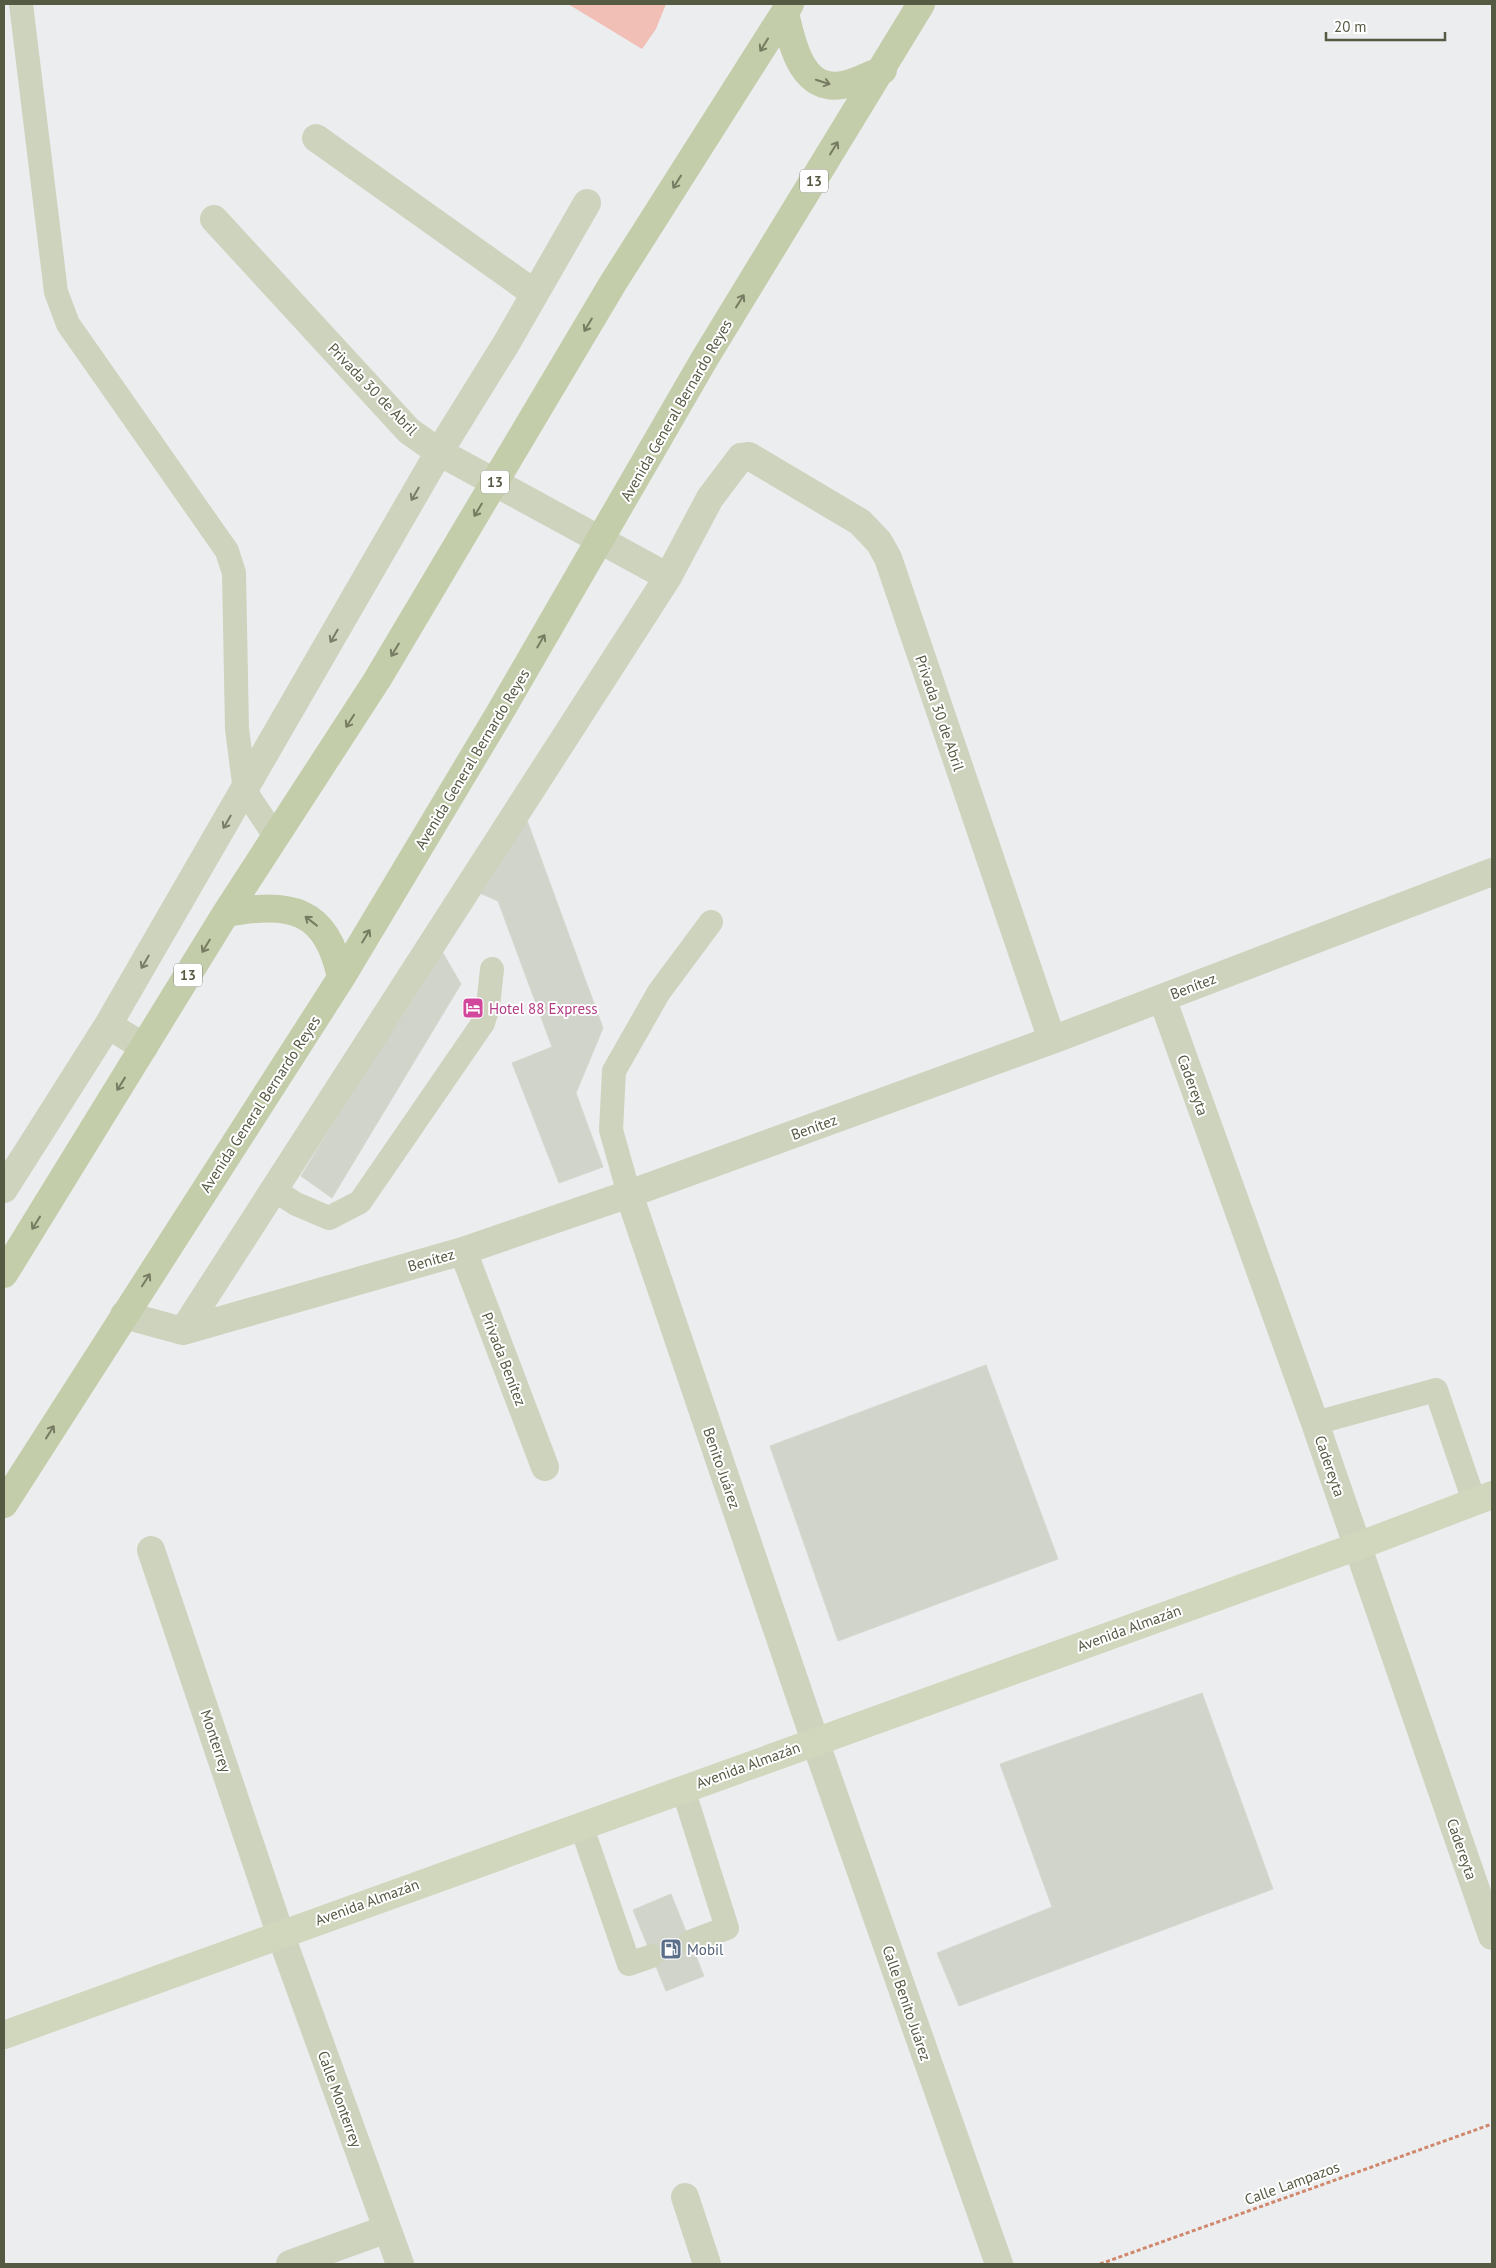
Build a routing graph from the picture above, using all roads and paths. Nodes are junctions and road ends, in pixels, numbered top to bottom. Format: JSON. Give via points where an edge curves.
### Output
{"nodes":[{"id":1,"x":21,"y":4,"type":"edge"},
{"id":2,"x":922,"y":4,"type":"edge"},
{"id":3,"x":787,"y":8,"type":"edge"},
{"id":4,"x":883,"y":70,"type":"junction"},
{"id":5,"x":316,"y":138,"type":"dead end"},
{"id":6,"x":587,"y":203,"type":"dead end"},
{"id":7,"x":214,"y":219,"type":"dead end"},
{"id":8,"x":534,"y":293,"type":"junction"},
{"id":9,"x":439,"y":452,"type":"junction"},
{"id":10,"x":668,"y":577,"type":"junction"},
{"id":11,"x":245,"y":791,"type":"junction"},
{"id":12,"x":275,"y":836,"type":"junction"},
{"id":13,"x":1492,"y":872,"type":"edge"},
{"id":14,"x":226,"y":913,"type":"junction"},
{"id":15,"x":711,"y":922,"type":"dead end"},
{"id":16,"x":492,"y":969,"type":"dead end"},
{"id":17,"x":341,"y":978,"type":"junction"},
{"id":18,"x":1162,"y":998,"type":"junction"},
{"id":19,"x":108,"y":1025,"type":"junction"},
{"id":20,"x":1052,"y":1040,"type":"junction"},
{"id":21,"x":144,"y":1047,"type":"junction"},
{"id":22,"x":4,"y":1189,"type":"edge"},
{"id":23,"x":274,"y":1190,"type":"junction"},
{"id":24,"x":629,"y":1194,"type":"junction"},
{"id":25,"x":463,"y":1251,"type":"junction"},
{"id":26,"x":4,"y":1274,"type":"edge"},
{"id":27,"x":124,"y":1315,"type":"junction"},
{"id":28,"x":183,"y":1331,"type":"junction"},
{"id":29,"x":1315,"y":1423,"type":"junction"},
{"id":30,"x":544,"y":1467,"type":"dead end"},
{"id":31,"x":1483,"y":1498,"type":"edge"},
{"id":32,"x":4,"y":1504,"type":"edge"},
{"id":33,"x":1358,"y":1546,"type":"junction"},
{"id":34,"x":151,"y":1550,"type":"dead end"},
{"id":35,"x":815,"y":1741,"type":"junction"},
{"id":36,"x":683,"y":1789,"type":"junction"},
{"id":37,"x":581,"y":1825,"type":"junction"},
{"id":38,"x":280,"y":1933,"type":"junction"},
{"id":39,"x":1492,"y":1936,"type":"edge"},
{"id":40,"x":690,"y":1942,"type":"dead end"},
{"id":41,"x":652,"y":1956,"type":"dead end"},
{"id":42,"x":4,"y":2035,"type":"edge"},
{"id":43,"x":1492,"y":2124,"type":"edge"},
{"id":44,"x":685,"y":2196,"type":"dead end"},
{"id":45,"x":387,"y":2229,"type":"junction"},
{"id":46,"x":290,"y":2264,"type":"edge"},
{"id":47,"x":400,"y":2264,"type":"edge"},
{"id":48,"x":707,"y":2264,"type":"edge"},
{"id":49,"x":999,"y":2264,"type":"edge"},
{"id":50,"x":1100,"y":2264,"type":"edge"}],
"edges":[{"from":1,"to":11,"type":"lane","via":[[56,292],[68,324],[227,551],[234,573],[237,730]]},
{"from":2,"to":4,"type":"main road","name":"Avenida General Bernardo Reyes","number":"13"},
{"from":3,"to":4,"type":"main road","one_way":true,"via":[[793,50],[816,81],[846,85]]},
{"from":3,"to":12,"type":"main road","number":"13","one_way":true,"via":[[613,283],[377,680]]},
{"from":17,"to":4,"type":"main road","name":"Avenida General Bernardo Reyes","number":"13","one_way":true,"via":[[499,714],[705,358]]},
{"from":5,"to":8,"type":"street"},
{"from":6,"to":8,"type":"street"},
{"from":7,"to":9,"type":"street","name":"Privada 30 de Abril","via":[[409,430]]},
{"from":8,"to":9,"type":"street"},
{"from":9,"to":10,"type":"street","name":"Privada 30 de Abril"},
{"from":9,"to":11,"type":"street","one_way":true},
{"from":10,"to":20,"type":"street","name":"Privada 30 de Abril","via":[[710,498],[741,457],[749,456],[860,522],[879,542],[888,558]]},
{"from":10,"to":23,"type":"street"},
{"from":11,"to":12,"type":"lane"},
{"from":11,"to":19,"type":"street","one_way":true},
{"from":12,"to":14,"type":"main road","number":"13"},
{"from":13,"to":18,"type":"street","name":"Benítez"},
{"from":17,"to":14,"type":"main road","one_way":true,"via":[[337,953],[325,932],[306,916],[283,908],[258,907]]},
{"from":14,"to":21,"type":"main road","number":"13","one_way":true},
{"from":15,"to":24,"type":"lane","via":[[659,992],[614,1071],[611,1130]]},
{"from":16,"to":23,"type":"lane","via":[[483,1023],[360,1202],[329,1218]]},
{"from":27,"to":17,"type":"main road","name":"Avenida General Bernardo Reyes","number":"13","one_way":true},
{"from":18,"to":20,"type":"street","name":"Benítez"},
{"from":18,"to":29,"type":"street","name":"Cadereyta"},
{"from":19,"to":21,"type":"street"},
{"from":19,"to":22,"type":"street"},
{"from":20,"to":24,"type":"street","name":"Benítez"},
{"from":21,"to":26,"type":"main road","number":"13","one_way":true},
{"from":23,"to":28,"type":"street"},
{"from":24,"to":25,"type":"street","name":"Benítez"},
{"from":24,"to":35,"type":"street","name":"Benito Juárez"},
{"from":25,"to":28,"type":"street","name":"Benítez"},
{"from":25,"to":30,"type":"street","name":"Privada Benítez"},
{"from":27,"to":28,"type":"street"},
{"from":32,"to":27,"type":"main road","name":"Avenida General Bernardo Reyes","number":"13","one_way":true},
{"from":29,"to":31,"type":"lane","via":[[1436,1390]]},
{"from":29,"to":33,"type":"street","name":"Cadereyta"},
{"from":31,"to":33,"type":"main road","name":"Avenida Almazán"},
{"from":33,"to":35,"type":"main road","name":"Avenida Almazán"},
{"from":33,"to":39,"type":"street","name":"Cadereyta"},
{"from":34,"to":38,"type":"street","name":"Monterrey"},
{"from":35,"to":36,"type":"main road","name":"Avenida Almazán"},
{"from":35,"to":49,"type":"street","name":"Calle Benito Juárez"},
{"from":36,"to":37,"type":"main road","name":"Avenida Almazán"},
{"from":36,"to":40,"type":"lane","via":[[727,1928]]},
{"from":37,"to":38,"type":"main road","name":"Avenida Almazán"},
{"from":37,"to":41,"type":"lane","via":[[629,1964]]},
{"from":38,"to":42,"type":"main road","name":"Avenida Almazán"},
{"from":38,"to":45,"type":"street","name":"Calle Monterrey"},
{"from":43,"to":50,"type":"path","name":"Calle Lampazos"},
{"from":44,"to":48,"type":"street"},
{"from":45,"to":46,"type":"street"},
{"from":45,"to":47,"type":"street","name":"Calle Monterrey"}]}
